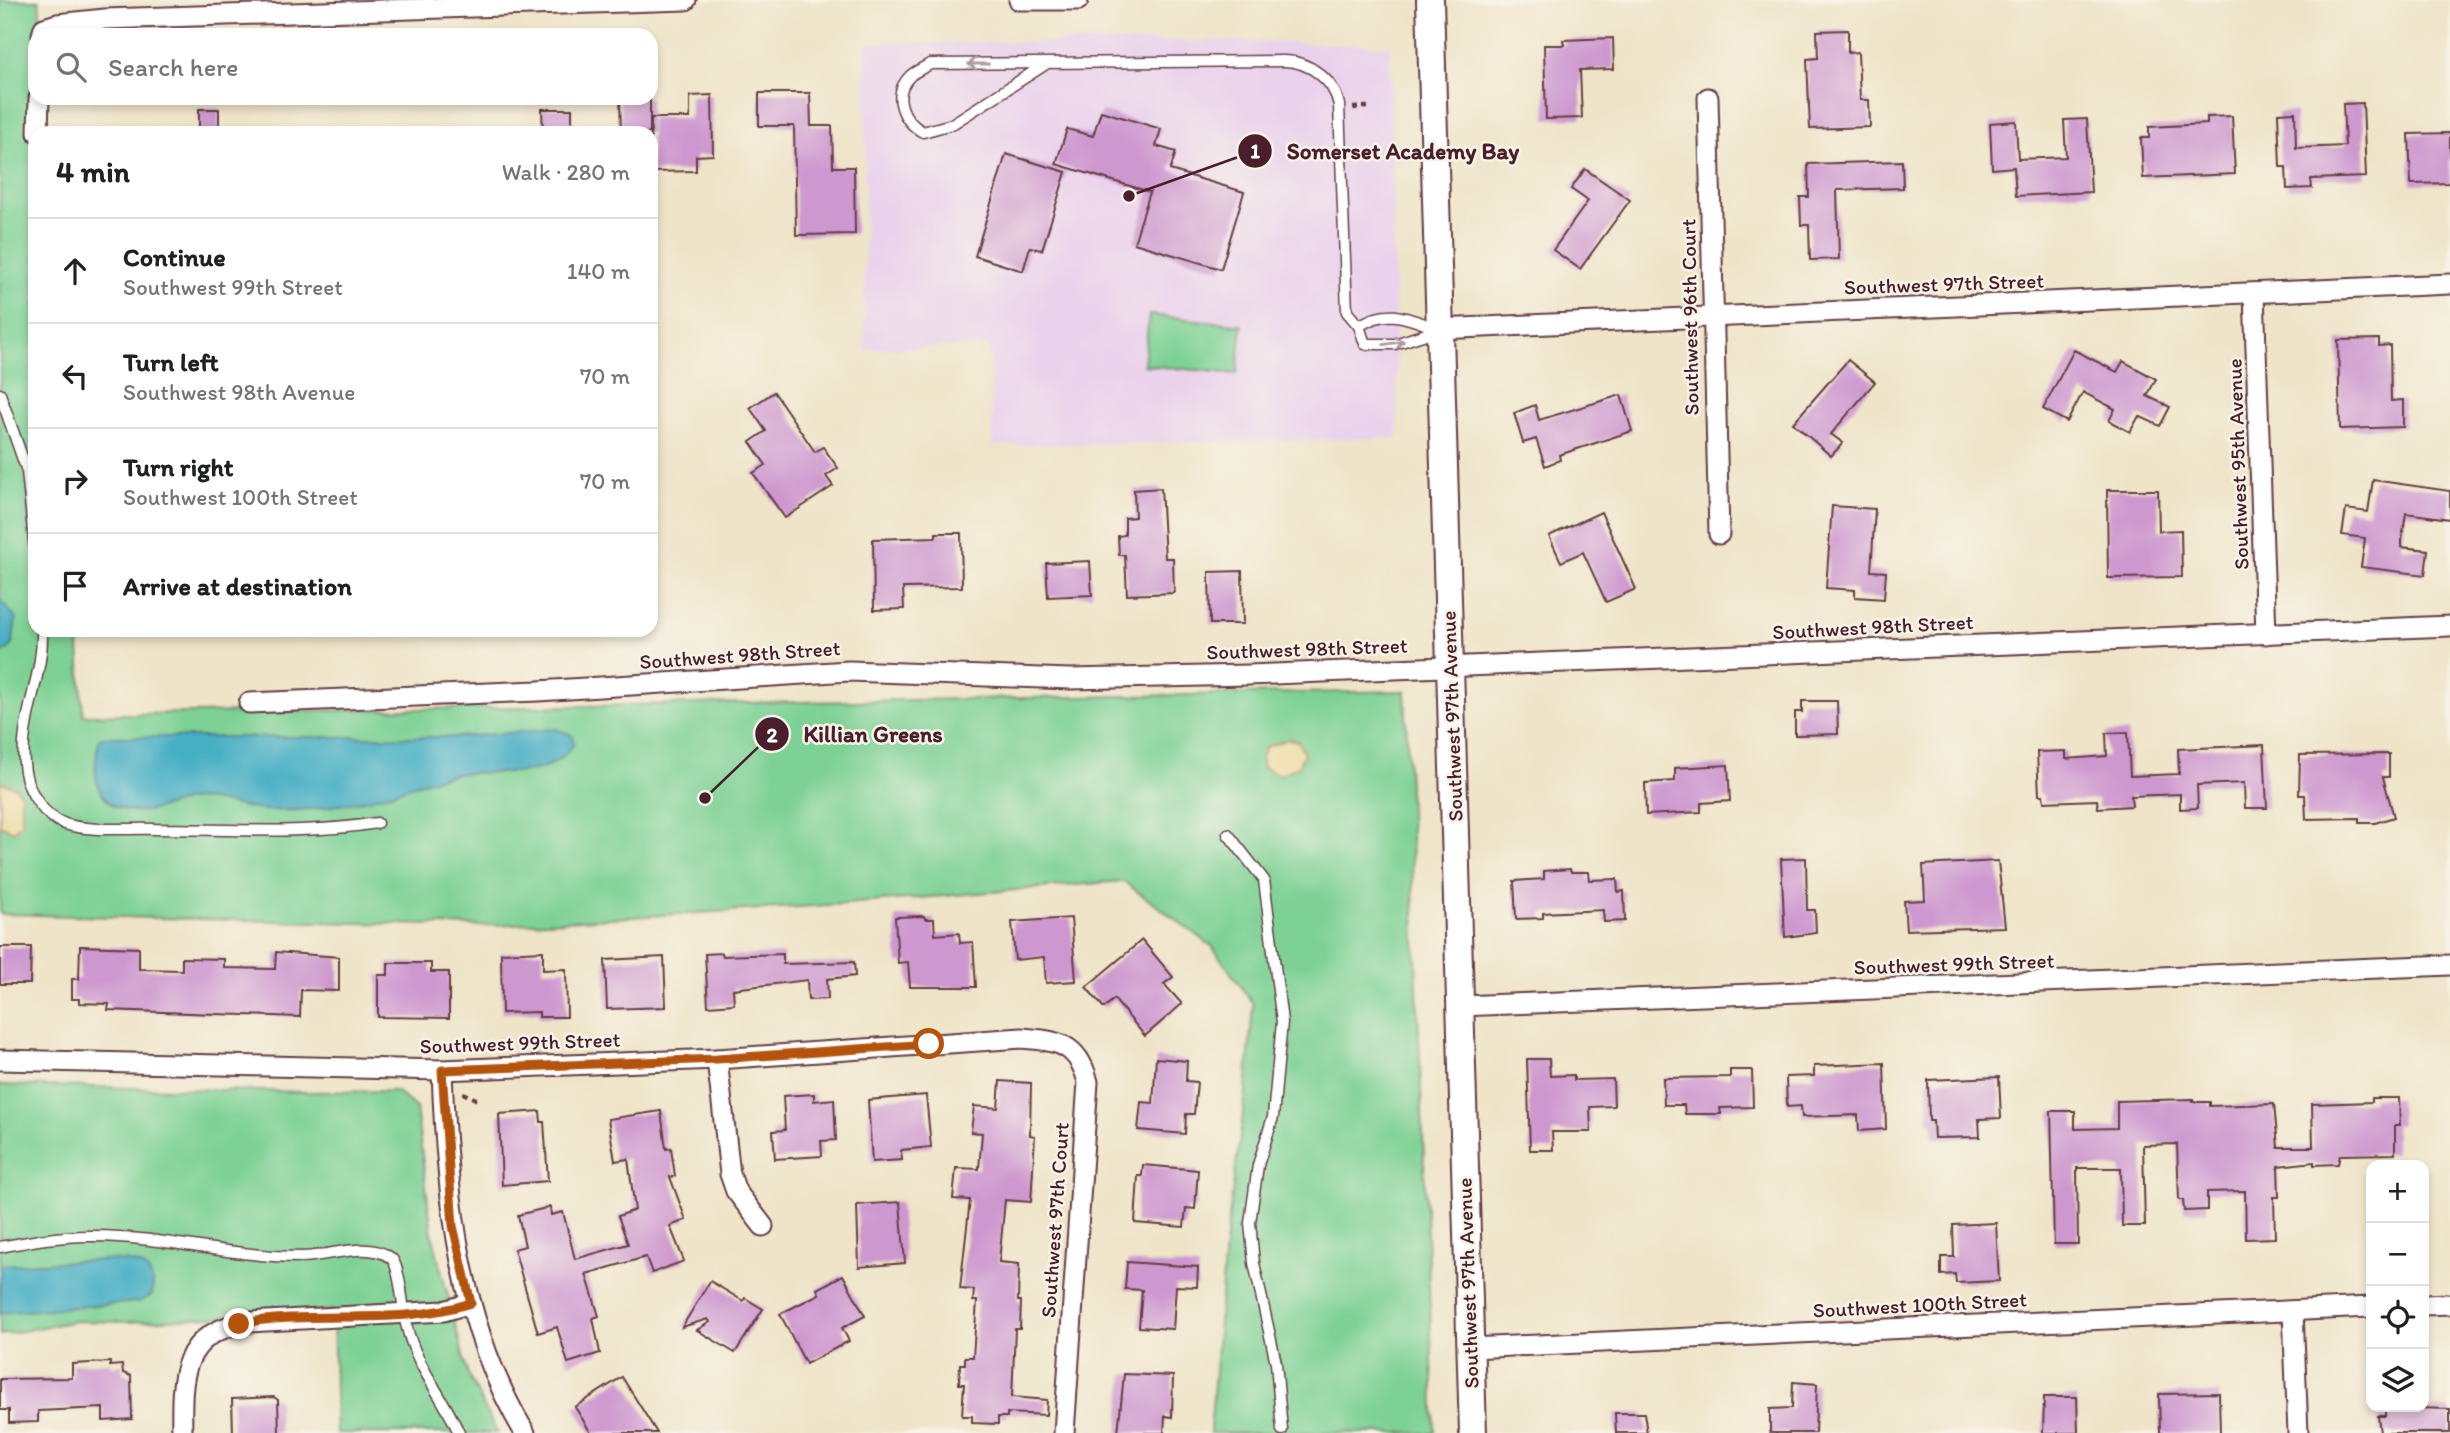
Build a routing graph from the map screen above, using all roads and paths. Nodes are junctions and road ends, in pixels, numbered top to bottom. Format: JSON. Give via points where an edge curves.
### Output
{"nodes":[{"id":1,"x":686,"y":0,"type":"edge"},
{"id":2,"x":1019,"y":0,"type":"edge"},
{"id":3,"x":1078,"y":0,"type":"edge"},
{"id":4,"x":1430,"y":0,"type":"edge"},
{"id":5,"x":62,"y":28,"type":"edge"},
{"id":6,"x":1046,"y":64,"type":"junction"},
{"id":7,"x":1708,"y":98,"type":"dead end"},
{"id":8,"x":38,"y":105,"type":"edge"},
{"id":9,"x":1368,"y":107,"type":"dead end"},
{"id":10,"x":1352,"y":108,"type":"dead end"},
{"id":11,"x":38,"y":126,"type":"edge"},
{"id":12,"x":2450,"y":284,"type":"edge"},
{"id":13,"x":2254,"y":293,"type":"junction"},
{"id":14,"x":1713,"y":317,"type":"junction"},
{"id":15,"x":1359,"y":326,"type":"junction"},
{"id":16,"x":1439,"y":329,"type":"junction"},
{"id":17,"x":0,"y":394,"type":"edge"},
{"id":18,"x":28,"y":481,"type":"edge"},
{"id":19,"x":1718,"y":534,"type":"dead end"},
{"id":20,"x":2450,"y":626,"type":"edge"},
{"id":21,"x":2266,"y":634,"type":"junction"},
{"id":22,"x":42,"y":637,"type":"edge"},
{"id":23,"x":1450,"y":667,"type":"junction"},
{"id":24,"x":249,"y":703,"type":"dead end"},
{"id":25,"x":377,"y":822,"type":"dead end"},
{"id":26,"x":1228,"y":834,"type":"dead end"},
{"id":27,"x":2450,"y":965,"type":"edge"},
{"id":28,"x":1460,"y":1006,"type":"junction"},
{"id":29,"x":1040,"y":1040,"type":"joint"},
{"id":30,"x":717,"y":1059,"type":"junction"},
{"id":31,"x":0,"y":1060,"type":"edge"},
{"id":32,"x":442,"y":1070,"type":"junction"},
{"id":33,"x":467,"y":1094,"type":"dead end"},
{"id":34,"x":478,"y":1100,"type":"dead end"},
{"id":35,"x":762,"y":1226,"type":"dead end"},
{"id":36,"x":0,"y":1247,"type":"edge"},
{"id":37,"x":471,"y":1303,"type":"junction"},
{"id":38,"x":2450,"y":1304,"type":"edge"},
{"id":39,"x":2429,"y":1305,"type":"edge"},
{"id":40,"x":2366,"y":1307,"type":"edge"},
{"id":41,"x":2293,"y":1311,"type":"junction"},
{"id":42,"x":404,"y":1315,"type":"junction"},
{"id":43,"x":1470,"y":1348,"type":"junction"},
{"id":44,"x":1282,"y":1430,"type":"dead end"},
{"id":45,"x":183,"y":1433,"type":"edge"},
{"id":46,"x":459,"y":1433,"type":"edge"},
{"id":47,"x":525,"y":1433,"type":"edge"},
{"id":48,"x":1064,"y":1433,"type":"edge"},
{"id":49,"x":1473,"y":1433,"type":"edge"},
{"id":50,"x":2298,"y":1433,"type":"edge"}],
"edges":[{"from":1,"to":5,"type":"street","via":[[105,19]]},
{"from":2,"to":3,"type":"street"},
{"from":4,"to":16,"type":"street","name":"Southwest 97th Avenue"},
{"from":6,"to":6,"type":"lane","one_way":true,"via":[[930,64],[909,76],[901,94],[901,111],[909,124],[923,132],[952,124]]},
{"from":6,"to":15,"type":"lane","via":[[1290,61],[1319,73],[1339,105],[1346,303],[1351,319]]},
{"from":7,"to":14,"type":"street","name":"Southwest 96th Court"},
{"from":8,"to":11,"type":"street"},
{"from":9,"to":10,"type":"path"},
{"from":12,"to":13,"type":"street","name":"Southwest 97th Street"},
{"from":13,"to":14,"type":"street","name":"Southwest 97th Street"},
{"from":13,"to":21,"type":"street","name":"Southwest 95th Avenue"},
{"from":14,"to":16,"type":"street","name":"Southwest 97th Street"},
{"from":14,"to":19,"type":"street","name":"Southwest 96th Court"},
{"from":15,"to":16,"type":"lane","via":[[1375,316],[1399,315]]},
{"from":15,"to":16,"type":"lane","one_way":true,"via":[[1365,344],[1376,345],[1395,344]]},
{"from":16,"to":23,"type":"street","name":"Southwest 97th Avenue"},
{"from":17,"to":18,"type":"lane"},
{"from":20,"to":21,"type":"street","name":"Southwest 98th Street"},
{"from":21,"to":23,"type":"street","name":"Southwest 98th Street"},
{"from":22,"to":25,"type":"lane","via":[[24,748],[25,772],[48,815],[66,825],[334,830]]},
{"from":23,"to":24,"type":"street","name":"Southwest 98th Street","via":[[1070,679],[849,671]]},
{"from":23,"to":28,"type":"street","name":"Southwest 97th Avenue"},
{"from":26,"to":44,"type":"lane","via":[[1264,880],[1282,1022],[1273,1117],[1258,1165],[1250,1223],[1254,1263],[1273,1341]]},
{"from":27,"to":28,"type":"street","name":"Southwest 99th Street"},
{"from":28,"to":43,"type":"street","name":"Southwest 97th Avenue"},
{"from":29,"to":30,"type":"street","name":"Southwest 99th Street"},
{"from":29,"to":48,"type":"street","name":"Southwest 97th Court","via":[[1064,1045],[1077,1054],[1088,1082]]},
{"from":30,"to":32,"type":"street","name":"Southwest 99th Street"},
{"from":30,"to":35,"type":"street","via":[[730,1174],[736,1191]]},
{"from":31,"to":32,"type":"street","name":"Southwest 99th Street"},
{"from":32,"to":37,"type":"street","via":[[453,1226]]},
{"from":33,"to":34,"type":"path"},
{"from":36,"to":42,"type":"lane","via":[[46,1238],[95,1236],[302,1257],[376,1252],[395,1262]]},
{"from":37,"to":42,"type":"street"},
{"from":37,"to":47,"type":"street","via":[[493,1366]]},
{"from":38,"to":39,"type":"street"},
{"from":40,"to":41,"type":"street","name":"Southwest 100th Street"},
{"from":41,"to":43,"type":"street","name":"Southwest 100th Street"},
{"from":41,"to":50,"type":"street"},
{"from":42,"to":45,"type":"street","via":[[249,1322],[220,1331],[197,1348],[182,1374]]},
{"from":42,"to":46,"type":"lane","via":[[421,1368],[447,1405]]},
{"from":43,"to":49,"type":"street","name":"Southwest 97th Avenue"}]}
